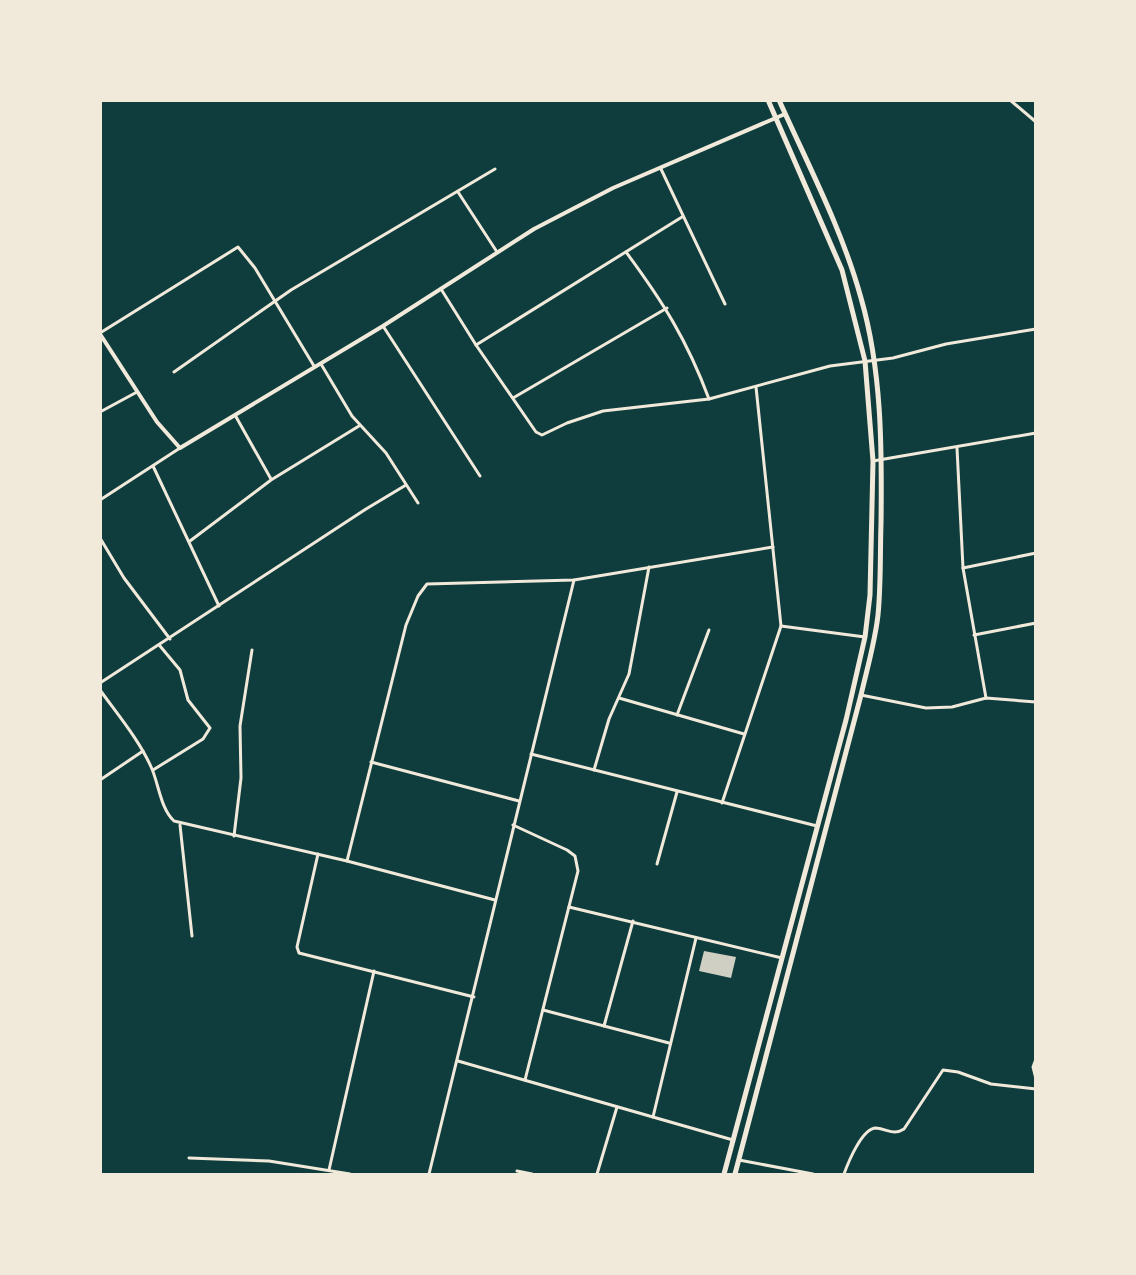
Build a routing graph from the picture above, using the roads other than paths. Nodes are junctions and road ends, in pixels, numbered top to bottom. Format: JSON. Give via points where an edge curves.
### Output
{"nodes":[{"id":1,"x":768,"y":100,"type":"edge"},
{"id":2,"x":778,"y":100,"type":"edge"},
{"id":3,"x":1010,"y":100,"type":"edge"},
{"id":4,"x":785,"y":114,"type":"junction"},
{"id":5,"x":776,"y":118,"type":"junction"},
{"id":6,"x":1035,"y":122,"type":"edge"},
{"id":7,"x":495,"y":169,"type":"dead end"},
{"id":8,"x":661,"y":169,"type":"junction"},
{"id":9,"x":458,"y":192,"type":"junction"},
{"id":10,"x":682,"y":217,"type":"junction"},
{"id":11,"x":497,"y":252,"type":"junction"},
{"id":12,"x":626,"y":252,"type":"junction"},
{"id":13,"x":441,"y":289,"type":"junction"},
{"id":14,"x":274,"y":301,"type":"junction"},
{"id":15,"x":725,"y":304,"type":"dead end"},
{"id":16,"x":667,"y":308,"type":"junction"},
{"id":17,"x":383,"y":326,"type":"junction"},
{"id":18,"x":1035,"y":329,"type":"edge"},
{"id":19,"x":100,"y":333,"type":"edge"},
{"id":20,"x":476,"y":345,"type":"junction"},
{"id":21,"x":875,"y":360,"type":"junction"},
{"id":22,"x":866,"y":361,"type":"junction"},
{"id":23,"x":320,"y":363,"type":"junction"},
{"id":24,"x":314,"y":366,"type":"junction"},
{"id":25,"x":174,"y":372,"type":"dead end"},
{"id":26,"x":756,"y":386,"type":"junction"},
{"id":27,"x":137,"y":392,"type":"junction"},
{"id":28,"x":513,"y":398,"type":"junction"},
{"id":29,"x":709,"y":399,"type":"junction"},
{"id":30,"x":100,"y":411,"type":"edge"},
{"id":31,"x":235,"y":415,"type":"junction"},
{"id":32,"x":359,"y":426,"type":"junction"},
{"id":33,"x":1035,"y":433,"type":"edge"},
{"id":34,"x":180,"y":448,"type":"junction"},
{"id":35,"x":957,"y":448,"type":"junction"},
{"id":36,"x":882,"y":460,"type":"junction"},
{"id":37,"x":873,"y":461,"type":"junction"},
{"id":38,"x":153,"y":466,"type":"junction"},
{"id":39,"x":480,"y":476,"type":"dead end"},
{"id":40,"x":271,"y":480,"type":"junction"},
{"id":41,"x":406,"y":485,"type":"junction"},
{"id":42,"x":100,"y":500,"type":"edge"},
{"id":43,"x":418,"y":503,"type":"dead end"},
{"id":44,"x":100,"y":538,"type":"edge"},
{"id":45,"x":190,"y":541,"type":"junction"},
{"id":46,"x":773,"y":547,"type":"junction"},
{"id":47,"x":1035,"y":553,"type":"edge"},
{"id":48,"x":649,"y":567,"type":"junction"},
{"id":49,"x":963,"y":568,"type":"junction"},
{"id":50,"x":574,"y":580,"type":"junction"},
{"id":51,"x":219,"y":606,"type":"junction"},
{"id":52,"x":1035,"y":623,"type":"edge"},
{"id":53,"x":781,"y":626,"type":"junction"},
{"id":54,"x":710,"y":630,"type":"dead end"},
{"id":55,"x":975,"y":635,"type":"junction"},
{"id":56,"x":865,"y":637,"type":"junction"},
{"id":57,"x":170,"y":639,"type":"junction"},
{"id":58,"x":160,"y":646,"type":"junction"},
{"id":59,"x":252,"y":650,"type":"dead end"},
{"id":60,"x":100,"y":683,"type":"edge"},
{"id":61,"x":100,"y":690,"type":"edge"},
{"id":62,"x":861,"y":695,"type":"junction"},
{"id":63,"x":619,"y":698,"type":"junction"},
{"id":64,"x":986,"y":698,"type":"junction"},
{"id":65,"x":1035,"y":702,"type":"edge"},
{"id":66,"x":677,"y":716,"type":"junction"},
{"id":67,"x":744,"y":734,"type":"junction"},
{"id":68,"x":143,"y":751,"type":"junction"},
{"id":69,"x":531,"y":754,"type":"junction"},
{"id":70,"x":370,"y":762,"type":"junction"},
{"id":71,"x":153,"y":770,"type":"junction"},
{"id":72,"x":594,"y":771,"type":"junction"},
{"id":73,"x":100,"y":780,"type":"edge"},
{"id":74,"x":676,"y":792,"type":"junction"},
{"id":75,"x":519,"y":801,"type":"junction"},
{"id":76,"x":722,"y":803,"type":"junction"},
{"id":77,"x":822,"y":808,"type":"junction"},
{"id":78,"x":830,"y":811,"type":"junction"},
{"id":79,"x":180,"y":825,"type":"junction"},
{"id":80,"x":513,"y":825,"type":"junction"},
{"id":81,"x":817,"y":826,"type":"junction"},
{"id":82,"x":234,"y":836,"type":"junction"},
{"id":83,"x":318,"y":854,"type":"junction"},
{"id":84,"x":347,"y":861,"type":"junction"},
{"id":85,"x":657,"y":864,"type":"dead end"},
{"id":86,"x":495,"y":900,"type":"junction"},
{"id":87,"x":569,"y":907,"type":"junction"},
{"id":88,"x":633,"y":921,"type":"junction"},
{"id":89,"x":192,"y":936,"type":"dead end"},
{"id":90,"x":696,"y":938,"type":"junction"},
{"id":91,"x":782,"y":958,"type":"junction"},
{"id":92,"x":374,"y":972,"type":"junction"},
{"id":93,"x":776,"y":980,"type":"junction"},
{"id":94,"x":785,"y":983,"type":"junction"},
{"id":95,"x":474,"y":997,"type":"junction"},
{"id":96,"x":543,"y":1010,"type":"junction"},
{"id":97,"x":604,"y":1026,"type":"junction"},
{"id":98,"x":669,"y":1043,"type":"junction"},
{"id":99,"x":1035,"y":1059,"type":"edge"},
{"id":100,"x":458,"y":1061,"type":"junction"},
{"id":101,"x":1035,"y":1079,"type":"edge"},
{"id":102,"x":525,"y":1080,"type":"junction"},
{"id":103,"x":1035,"y":1089,"type":"edge"},
{"id":104,"x":617,"y":1107,"type":"junction"},
{"id":105,"x":653,"y":1117,"type":"junction"},
{"id":106,"x":733,"y":1140,"type":"junction"},
{"id":107,"x":189,"y":1158,"type":"dead end"},
{"id":108,"x":739,"y":1160,"type":"junction"},
{"id":109,"x":777,"y":1167,"type":"junction"},
{"id":110,"x":329,"y":1170,"type":"junction"},
{"id":111,"x":517,"y":1171,"type":"dead end"},
{"id":112,"x":350,"y":1174,"type":"edge"},
{"id":113,"x":429,"y":1174,"type":"edge"},
{"id":114,"x":532,"y":1174,"type":"edge"},
{"id":115,"x":597,"y":1174,"type":"edge"},
{"id":116,"x":724,"y":1174,"type":"edge"},
{"id":117,"x":735,"y":1174,"type":"edge"},
{"id":118,"x":775,"y":1174,"type":"edge"},
{"id":119,"x":810,"y":1174,"type":"edge"},
{"id":120,"x":844,"y":1174,"type":"edge"}],
"edges":[{"from":1,"to":5,"type":"main road"},
{"from":2,"to":4,"type":"main road"},
{"from":3,"to":6,"type":"street"},
{"from":4,"to":5,"type":"street"},
{"from":4,"to":21,"type":"main road","via":[[852,266]]},
{"from":5,"to":8,"type":"street"},
{"from":5,"to":22,"type":"main road","via":[[843,270]]},
{"from":7,"to":9,"type":"street"},
{"from":8,"to":10,"type":"street"},
{"from":8,"to":11,"type":"street","via":[[575,206]]},
{"from":9,"to":11,"type":"street"},
{"from":9,"to":14,"type":"street"},
{"from":10,"to":12,"type":"street"},
{"from":10,"to":15,"type":"street"},
{"from":11,"to":13,"type":"street"},
{"from":12,"to":16,"type":"street"},
{"from":12,"to":20,"type":"street"},
{"from":13,"to":17,"type":"street"},
{"from":13,"to":20,"type":"street"},
{"from":14,"to":19,"type":"street","via":[[238,247]]},
{"from":14,"to":24,"type":"street"},
{"from":14,"to":25,"type":"street"},
{"from":16,"to":28,"type":"street"},
{"from":16,"to":29,"type":"street"},
{"from":17,"to":23,"type":"street"},
{"from":17,"to":39,"type":"street"},
{"from":18,"to":21,"type":"street"},
{"from":19,"to":27,"type":"street"},
{"from":20,"to":28,"type":"street"},
{"from":21,"to":22,"type":"street"},
{"from":21,"to":36,"type":"main road"},
{"from":22,"to":26,"type":"street"},
{"from":22,"to":37,"type":"main road"},
{"from":23,"to":24,"type":"street"},
{"from":23,"to":32,"type":"street"},
{"from":24,"to":31,"type":"street"},
{"from":26,"to":29,"type":"street"},
{"from":26,"to":46,"type":"street"},
{"from":27,"to":30,"type":"street"},
{"from":27,"to":34,"type":"street"},
{"from":28,"to":29,"type":"street","via":[[542,435],[603,411]]},
{"from":31,"to":34,"type":"street"},
{"from":31,"to":40,"type":"street"},
{"from":32,"to":40,"type":"street"},
{"from":32,"to":41,"type":"street","via":[[377,442]]},
{"from":33,"to":35,"type":"street"},
{"from":34,"to":38,"type":"street"},
{"from":35,"to":36,"type":"street"},
{"from":35,"to":49,"type":"street"},
{"from":36,"to":37,"type":"street"},
{"from":36,"to":62,"type":"main road","via":[[878,616]]},
{"from":37,"to":56,"type":"main road","via":[[870,595]]},
{"from":38,"to":42,"type":"street"},
{"from":38,"to":45,"type":"street"},
{"from":40,"to":45,"type":"street"},
{"from":41,"to":43,"type":"street"},
{"from":41,"to":51,"type":"street"},
{"from":44,"to":57,"type":"street","via":[[124,578]]},
{"from":45,"to":51,"type":"street"},
{"from":46,"to":48,"type":"street"},
{"from":46,"to":53,"type":"street"},
{"from":47,"to":49,"type":"street"},
{"from":48,"to":50,"type":"street"},
{"from":48,"to":63,"type":"street","via":[[629,674]]},
{"from":49,"to":55,"type":"street"},
{"from":50,"to":69,"type":"street"},
{"from":50,"to":70,"type":"street","via":[[427,584],[406,625]]},
{"from":51,"to":57,"type":"street"},
{"from":52,"to":55,"type":"street"},
{"from":53,"to":56,"type":"street"},
{"from":53,"to":67,"type":"street"},
{"from":54,"to":66,"type":"street"},
{"from":55,"to":64,"type":"street"},
{"from":56,"to":77,"type":"main road"},
{"from":57,"to":58,"type":"street"},
{"from":58,"to":60,"type":"street"},
{"from":58,"to":71,"type":"street","via":[[180,670],[188,700],[210,728],[203,739]]},
{"from":59,"to":82,"type":"street","via":[[240,726],[241,778]]},
{"from":61,"to":68,"type":"street"},
{"from":62,"to":64,"type":"street","via":[[926,708],[952,707]]},
{"from":62,"to":78,"type":"main road"},
{"from":63,"to":66,"type":"street"},
{"from":63,"to":72,"type":"street"},
{"from":64,"to":65,"type":"street"},
{"from":66,"to":67,"type":"street"},
{"from":67,"to":76,"type":"street"},
{"from":68,"to":71,"type":"street"},
{"from":68,"to":73,"type":"street"},
{"from":69,"to":72,"type":"street"},
{"from":69,"to":75,"type":"street"},
{"from":70,"to":75,"type":"street"},
{"from":70,"to":84,"type":"street"},
{"from":71,"to":79,"type":"street","via":[[165,808]]},
{"from":72,"to":74,"type":"street"},
{"from":74,"to":76,"type":"street"},
{"from":74,"to":85,"type":"street"},
{"from":75,"to":80,"type":"street"},
{"from":76,"to":81,"type":"street"},
{"from":77,"to":78,"type":"main road"},
{"from":77,"to":81,"type":"main road"},
{"from":78,"to":94,"type":"main road"},
{"from":79,"to":82,"type":"street"},
{"from":79,"to":89,"type":"street"},
{"from":80,"to":86,"type":"street"},
{"from":80,"to":87,"type":"street","via":[[575,856],[578,871]]},
{"from":81,"to":91,"type":"main road"},
{"from":82,"to":83,"type":"street"},
{"from":83,"to":84,"type":"street"},
{"from":83,"to":92,"type":"street","via":[[297,947],[299,953]]},
{"from":84,"to":86,"type":"street"},
{"from":86,"to":95,"type":"street"},
{"from":87,"to":88,"type":"street"},
{"from":87,"to":96,"type":"street"},
{"from":88,"to":90,"type":"street"},
{"from":88,"to":97,"type":"street"},
{"from":90,"to":91,"type":"street"},
{"from":90,"to":98,"type":"street"},
{"from":91,"to":93,"type":"main road"},
{"from":92,"to":95,"type":"street"},
{"from":92,"to":110,"type":"street"},
{"from":93,"to":94,"type":"main road"},
{"from":93,"to":106,"type":"main road"},
{"from":94,"to":108,"type":"main road"},
{"from":95,"to":100,"type":"street"},
{"from":96,"to":97,"type":"street"},
{"from":96,"to":102,"type":"street"},
{"from":97,"to":98,"type":"street"},
{"from":98,"to":105,"type":"street"},
{"from":99,"to":101,"type":"street"},
{"from":100,"to":102,"type":"street"},
{"from":100,"to":113,"type":"street"},
{"from":102,"to":104,"type":"street"},
{"from":103,"to":120,"type":"street","via":[[991,1084],[943,1070],[904,1129],[895,1133],[877,1128],[869,1131]]},
{"from":104,"to":105,"type":"street"},
{"from":104,"to":115,"type":"street"},
{"from":105,"to":106,"type":"street"},
{"from":106,"to":116,"type":"main road"},
{"from":107,"to":110,"type":"street","via":[[269,1161]]},
{"from":108,"to":109,"type":"street"},
{"from":108,"to":117,"type":"main road"},
{"from":109,"to":118,"type":"street"},
{"from":109,"to":119,"type":"street"},
{"from":110,"to":112,"type":"street"},
{"from":111,"to":114,"type":"street"}]}
